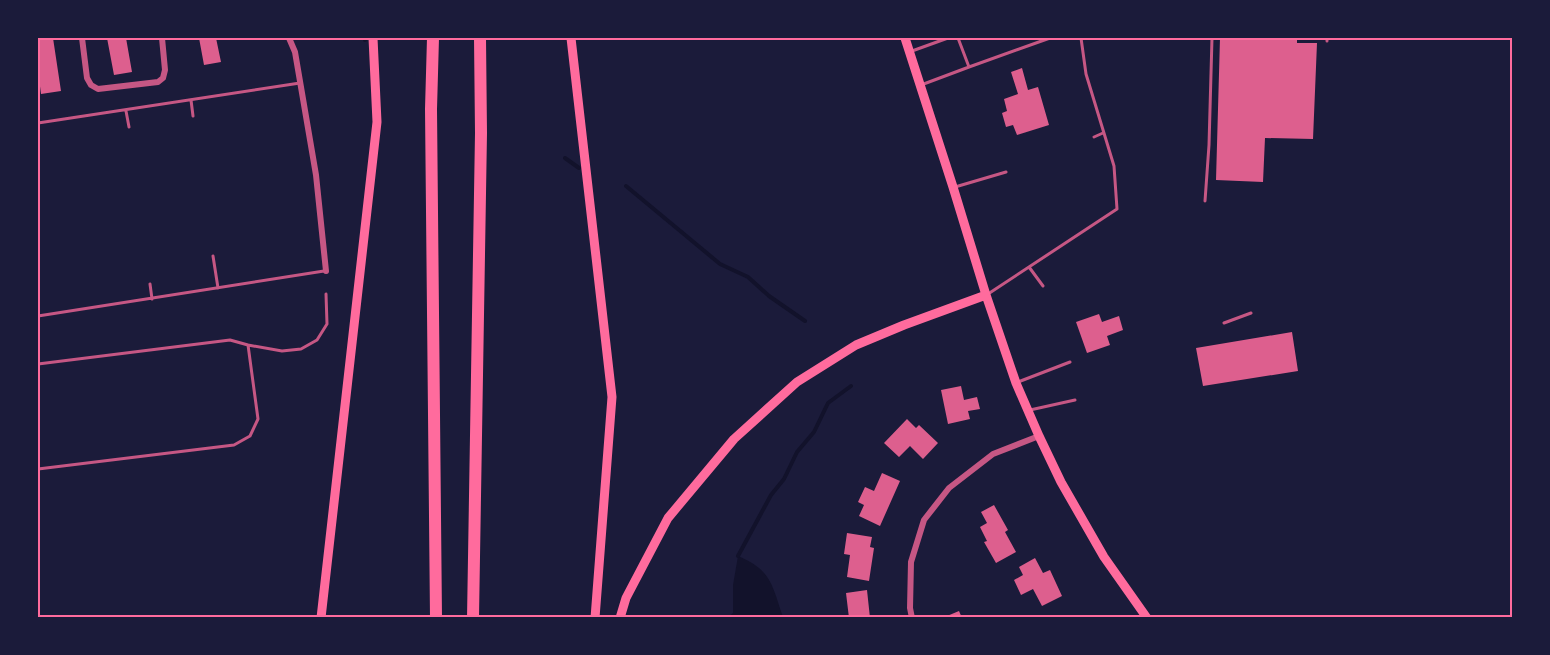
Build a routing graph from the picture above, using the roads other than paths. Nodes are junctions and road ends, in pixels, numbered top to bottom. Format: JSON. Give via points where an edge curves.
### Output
{"nodes":[{"id":1,"x":82,"y":38,"type":"edge"},
{"id":2,"x":162,"y":38,"type":"edge"},
{"id":3,"x":289,"y":38,"type":"edge"},
{"id":4,"x":373,"y":38,"type":"edge"},
{"id":5,"x":432,"y":38,"type":"edge"},
{"id":6,"x":480,"y":38,"type":"edge"},
{"id":7,"x":571,"y":38,"type":"edge"},
{"id":8,"x":905,"y":38,"type":"edge"},
{"id":9,"x":948,"y":38,"type":"edge"},
{"id":10,"x":958,"y":38,"type":"edge"},
{"id":11,"x":1050,"y":38,"type":"edge"},
{"id":12,"x":1081,"y":38,"type":"edge"},
{"id":13,"x":1212,"y":38,"type":"edge"},
{"id":14,"x":910,"y":52,"type":"junction"},
{"id":15,"x":969,"y":67,"type":"junction"},
{"id":16,"x":301,"y":83,"type":"junction"},
{"id":17,"x":921,"y":85,"type":"junction"},
{"id":18,"x":191,"y":100,"type":"junction"},
{"id":19,"x":126,"y":110,"type":"junction"},
{"id":20,"x":194,"y":116,"type":"dead end"},
{"id":21,"x":38,"y":123,"type":"edge"},
{"id":22,"x":129,"y":127,"type":"dead end"},
{"id":23,"x":1104,"y":133,"type":"junction"},
{"id":24,"x":1094,"y":137,"type":"dead end"},
{"id":25,"x":1006,"y":172,"type":"dead end"},
{"id":26,"x":953,"y":187,"type":"junction"},
{"id":27,"x":1205,"y":201,"type":"dead end"},
{"id":28,"x":213,"y":256,"type":"dead end"},
{"id":29,"x":1029,"y":267,"type":"junction"},
{"id":30,"x":326,"y":271,"type":"joint"},
{"id":31,"x":150,"y":284,"type":"dead end"},
{"id":32,"x":1043,"y":286,"type":"dead end"},
{"id":33,"x":218,"y":288,"type":"junction"},
{"id":34,"x":326,"y":294,"type":"dead end"},
{"id":35,"x":986,"y":295,"type":"junction"},
{"id":36,"x":152,"y":299,"type":"junction"},
{"id":37,"x":1251,"y":313,"type":"dead end"},
{"id":38,"x":38,"y":316,"type":"edge"},
{"id":39,"x":1224,"y":323,"type":"dead end"},
{"id":40,"x":248,"y":345,"type":"junction"},
{"id":41,"x":1070,"y":362,"type":"dead end"},
{"id":42,"x":38,"y":364,"type":"edge"},
{"id":43,"x":1016,"y":383,"type":"junction"},
{"id":44,"x":1075,"y":400,"type":"dead end"},
{"id":45,"x":1028,"y":410,"type":"junction"},
{"id":46,"x":1039,"y":436,"type":"junction"},
{"id":47,"x":38,"y":469,"type":"edge"},
{"id":48,"x":321,"y":618,"type":"edge"},
{"id":49,"x":436,"y":618,"type":"edge"},
{"id":50,"x":473,"y":618,"type":"edge"},
{"id":51,"x":595,"y":618,"type":"edge"},
{"id":52,"x":620,"y":618,"type":"edge"},
{"id":53,"x":912,"y":618,"type":"edge"},
{"id":54,"x":1147,"y":618,"type":"edge"}],
"edges":[{"from":1,"to":2,"type":"street","via":[[87,78],[91,86],[98,88],[158,82],[165,70]]},
{"from":3,"to":16,"type":"street"},
{"from":4,"to":48,"type":"main road","via":[[377,122]]},
{"from":5,"to":49,"type":"highway"},
{"from":6,"to":50,"type":"highway"},
{"from":7,"to":51,"type":"main road","via":[[612,398]]},
{"from":8,"to":14,"type":"main road"},
{"from":9,"to":14,"type":"lane"},
{"from":10,"to":15,"type":"lane"},
{"from":11,"to":15,"type":"lane"},
{"from":12,"to":23,"type":"lane","via":[[1086,74]]},
{"from":13,"to":27,"type":"lane"},
{"from":14,"to":17,"type":"main road"},
{"from":15,"to":17,"type":"lane"},
{"from":16,"to":18,"type":"lane"},
{"from":16,"to":30,"type":"street"},
{"from":17,"to":26,"type":"main road"},
{"from":18,"to":19,"type":"lane"},
{"from":18,"to":20,"type":"lane"},
{"from":19,"to":21,"type":"lane"},
{"from":19,"to":22,"type":"lane"},
{"from":23,"to":24,"type":"lane"},
{"from":23,"to":29,"type":"lane","via":[[1114,166],[1117,209]]},
{"from":25,"to":26,"type":"lane"},
{"from":26,"to":35,"type":"main road"},
{"from":28,"to":33,"type":"lane"},
{"from":29,"to":32,"type":"lane"},
{"from":29,"to":35,"type":"lane"},
{"from":30,"to":33,"type":"lane"},
{"from":31,"to":36,"type":"lane"},
{"from":33,"to":36,"type":"lane"},
{"from":34,"to":40,"type":"lane","via":[[327,324],[317,340],[301,350]]},
{"from":35,"to":43,"type":"main road"},
{"from":35,"to":52,"type":"main road","via":[[856,345],[797,382],[734,439],[668,518],[626,598]]},
{"from":36,"to":38,"type":"lane"},
{"from":37,"to":39,"type":"lane"},
{"from":40,"to":42,"type":"lane","via":[[230,340]]},
{"from":40,"to":47,"type":"lane","via":[[258,418],[250,436],[234,445]]},
{"from":41,"to":43,"type":"lane"},
{"from":43,"to":45,"type":"main road"},
{"from":44,"to":45,"type":"lane"},
{"from":45,"to":46,"type":"main road"},
{"from":46,"to":53,"type":"street","via":[[993,454],[949,488],[924,520],[911,562]]},
{"from":46,"to":54,"type":"main road","via":[[1104,557]]}]}
